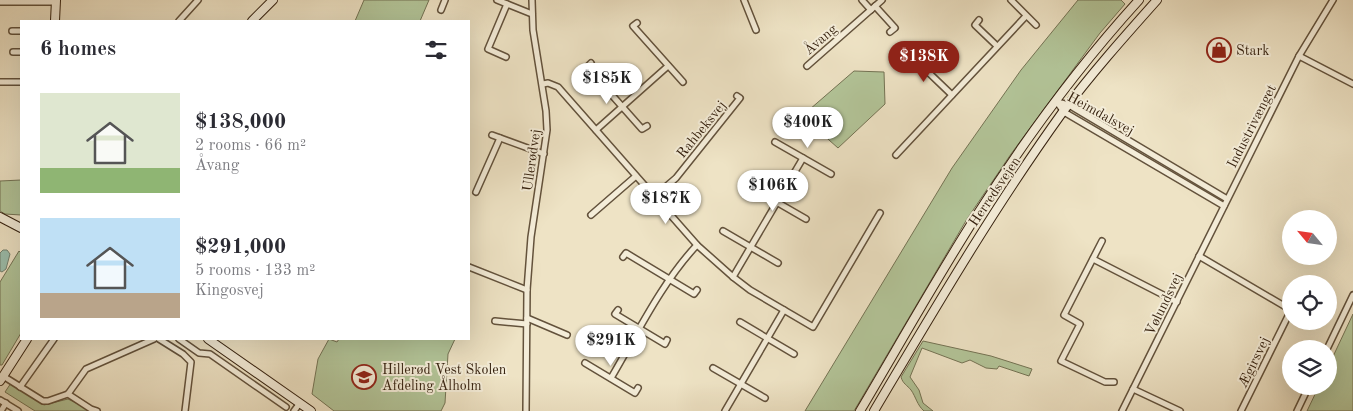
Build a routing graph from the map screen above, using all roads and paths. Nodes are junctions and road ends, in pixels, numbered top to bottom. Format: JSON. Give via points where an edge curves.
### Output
{"nodes":[{"id":1,"x":198,"y":0,"type":"edge"},
{"id":2,"x":273,"y":0,"type":"edge"},
{"id":3,"x":445,"y":0,"type":"edge"},
{"id":4,"x":497,"y":0,"type":"edge"},
{"id":5,"x":532,"y":0,"type":"edge"},
{"id":6,"x":744,"y":0,"type":"edge"},
{"id":7,"x":862,"y":0,"type":"edge"},
{"id":8,"x":882,"y":0,"type":"edge"},
{"id":9,"x":1011,"y":0,"type":"edge"},
{"id":10,"x":1139,"y":0,"type":"edge"},
{"id":11,"x":1157,"y":0,"type":"edge"},
{"id":12,"x":1332,"y":0,"type":"edge"},
{"id":13,"x":56,"y":1,"type":"edge"},
{"id":14,"x":0,"y":2,"type":"edge"},
{"id":15,"x":507,"y":4,"type":"junction"},
{"id":16,"x":873,"y":8,"type":"junction"},
{"id":17,"x":441,"y":10,"type":"dead end"},
{"id":18,"x":532,"y":14,"type":"junction"},
{"id":19,"x":1026,"y":16,"type":"junction"},
{"id":20,"x":55,"y":20,"type":"edge"},
{"id":21,"x":180,"y":20,"type":"edge"},
{"id":22,"x":253,"y":20,"type":"edge"},
{"id":23,"x":979,"y":20,"type":"dead end"},
{"id":24,"x":637,"y":23,"type":"dead end"},
{"id":25,"x":1036,"y":25,"type":"dead end"},
{"id":26,"x":756,"y":30,"type":"dead end"},
{"id":27,"x":12,"y":31,"type":"dead end"},
{"id":28,"x":20,"y":31,"type":"edge"},
{"id":29,"x":890,"y":32,"type":"dead end"},
{"id":30,"x":997,"y":46,"type":"junction"},
{"id":31,"x":13,"y":52,"type":"dead end"},
{"id":32,"x":20,"y":52,"type":"edge"},
{"id":33,"x":506,"y":56,"type":"dead end"},
{"id":34,"x":1299,"y":56,"type":"junction"},
{"id":35,"x":591,"y":63,"type":"dead end"},
{"id":36,"x":668,"y":66,"type":"junction"},
{"id":37,"x":807,"y":66,"type":"dead end"},
{"id":38,"x":931,"y":66,"type":"dead end"},
{"id":39,"x":0,"y":82,"type":"edge"},
{"id":40,"x":20,"y":82,"type":"edge"},
{"id":41,"x":683,"y":82,"type":"dead end"},
{"id":42,"x":543,"y":84,"type":"junction"},
{"id":43,"x":1353,"y":84,"type":"edge"},
{"id":44,"x":952,"y":95,"type":"junction"},
{"id":45,"x":737,"y":96,"type":"dead end"},
{"id":46,"x":1057,"y":102,"type":"junction"},
{"id":47,"x":622,"y":106,"type":"junction"},
{"id":48,"x":1066,"y":109,"type":"junction"},
{"id":49,"x":646,"y":126,"type":"dead end"},
{"id":50,"x":596,"y":130,"type":"junction"},
{"id":51,"x":492,"y":135,"type":"dead end"},
{"id":52,"x":500,"y":138,"type":"junction"},
{"id":53,"x":775,"y":142,"type":"dead end"},
{"id":54,"x":544,"y":154,"type":"junction"},
{"id":55,"x":896,"y":155,"type":"dead end"},
{"id":56,"x":803,"y":158,"type":"junction"},
{"id":57,"x":831,"y":174,"type":"dead end"},
{"id":58,"x":636,"y":176,"type":"junction"},
{"id":59,"x":749,"y":186,"type":"dead end"},
{"id":60,"x":476,"y":192,"type":"dead end"},
{"id":61,"x":655,"y":196,"type":"junction"},
{"id":62,"x":1227,"y":199,"type":"junction"},
{"id":63,"x":777,"y":202,"type":"junction"},
{"id":64,"x":1224,"y":206,"type":"junction"},
{"id":65,"x":880,"y":213,"type":"dead end"},
{"id":66,"x":591,"y":215,"type":"dead end"},
{"id":67,"x":0,"y":217,"type":"edge"},
{"id":68,"x":806,"y":219,"type":"dead end"},
{"id":69,"x":20,"y":227,"type":"edge"},
{"id":70,"x":723,"y":230,"type":"dead end"},
{"id":71,"x":1102,"y":241,"type":"dead end"},
{"id":72,"x":697,"y":244,"type":"junction"},
{"id":73,"x":751,"y":247,"type":"junction"},
{"id":74,"x":1199,"y":256,"type":"junction"},
{"id":75,"x":623,"y":257,"type":"dead end"},
{"id":76,"x":1093,"y":259,"type":"junction"},
{"id":77,"x":778,"y":263,"type":"dead end"},
{"id":78,"x":470,"y":267,"type":"edge"},
{"id":79,"x":733,"y":277,"type":"junction"},
{"id":80,"x":670,"y":279,"type":"junction"},
{"id":81,"x":527,"y":290,"type":"junction"},
{"id":82,"x":696,"y":290,"type":"dead end"},
{"id":83,"x":1353,"y":295,"type":"edge"},
{"id":84,"x":1177,"y":302,"type":"junction"},
{"id":85,"x":618,"y":310,"type":"dead end"},
{"id":86,"x":784,"y":310,"type":"junction"},
{"id":87,"x":495,"y":321,"type":"dead end"},
{"id":88,"x":527,"y":321,"type":"junction"},
{"id":89,"x":740,"y":322,"type":"dead end"},
{"id":90,"x":640,"y":329,"type":"junction"},
{"id":91,"x":567,"y":335,"type":"dead end"},
{"id":92,"x":768,"y":339,"type":"junction"},
{"id":93,"x":25,"y":340,"type":"edge"},
{"id":94,"x":53,"y":340,"type":"edge"},
{"id":95,"x":152,"y":340,"type":"edge"},
{"id":96,"x":161,"y":340,"type":"edge"},
{"id":97,"x":181,"y":340,"type":"edge"},
{"id":98,"x":209,"y":340,"type":"edge"},
{"id":99,"x":667,"y":340,"type":"dead end"},
{"id":100,"x":1330,"y":340,"type":"edge"},
{"id":101,"x":176,"y":349,"type":"junction"},
{"id":102,"x":794,"y":354,"type":"dead end"},
{"id":103,"x":585,"y":363,"type":"dead end"},
{"id":104,"x":713,"y":368,"type":"dead end"},
{"id":105,"x":2,"y":378,"type":"edge"},
{"id":106,"x":611,"y":378,"type":"junction"},
{"id":107,"x":1114,"y":382,"type":"dead end"},
{"id":108,"x":741,"y":384,"type":"junction"},
{"id":109,"x":20,"y":387,"type":"junction"},
{"id":110,"x":638,"y":388,"type":"dead end"},
{"id":111,"x":1133,"y":389,"type":"junction"},
{"id":112,"x":68,"y":394,"type":"junction"},
{"id":113,"x":1305,"y":395,"type":"edge"},
{"id":114,"x":765,"y":398,"type":"dead end"},
{"id":115,"x":0,"y":400,"type":"edge"},
{"id":116,"x":6,"y":403,"type":"junction"},
{"id":117,"x":300,"y":403,"type":"junction"},
{"id":118,"x":286,"y":407,"type":"dead end"},
{"id":119,"x":90,"y":410,"type":"edge"},
{"id":120,"x":1,"y":411,"type":"edge"},
{"id":121,"x":18,"y":411,"type":"edge"},
{"id":122,"x":97,"y":411,"type":"edge"},
{"id":123,"x":185,"y":411,"type":"edge"},
{"id":124,"x":294,"y":411,"type":"edge"},
{"id":125,"x":311,"y":411,"type":"edge"},
{"id":126,"x":526,"y":411,"type":"edge"},
{"id":127,"x":725,"y":411,"type":"edge"},
{"id":128,"x":860,"y":411,"type":"edge"},
{"id":129,"x":874,"y":411,"type":"edge"},
{"id":130,"x":1122,"y":411,"type":"edge"},
{"id":131,"x":1180,"y":411,"type":"edge"},
{"id":132,"x":1241,"y":411,"type":"edge"},
{"id":133,"x":1297,"y":411,"type":"edge"}],
"edges":[{"from":1,"to":21,"type":"street"},
{"from":2,"to":22,"type":"street"},
{"from":3,"to":17,"type":"street"},
{"from":4,"to":15,"type":"street"},
{"from":5,"to":18,"type":"street","name":"Ullerødvej"},
{"from":6,"to":26,"type":"street"},
{"from":7,"to":16,"type":"street"},
{"from":8,"to":16,"type":"street","name":"Åvang"},
{"from":9,"to":19,"type":"street"},
{"from":10,"to":46,"type":"street","name":"Herredsvejen"},
{"from":11,"to":48,"type":"street","name":"Herredsvejen"},
{"from":12,"to":34,"type":"street","name":"Industrivænget"},
{"from":13,"to":14,"type":"street"},
{"from":13,"to":20,"type":"street"},
{"from":15,"to":18,"type":"street"},
{"from":15,"to":33,"type":"street","via":[[488,49]]},
{"from":16,"to":29,"type":"street","via":[[895,28]]},
{"from":16,"to":37,"type":"street","name":"Åvang"},
{"from":18,"to":42,"type":"street","name":"Ullerødvej"},
{"from":19,"to":25,"type":"street"},
{"from":19,"to":30,"type":"street"},
{"from":23,"to":30,"type":"street","via":[[975,24]]},
{"from":24,"to":36,"type":"street","via":[[633,26]]},
{"from":27,"to":28,"type":"street"},
{"from":30,"to":44,"type":"street"},
{"from":31,"to":32,"type":"street"},
{"from":34,"to":43,"type":"street"},
{"from":34,"to":62,"type":"street","name":"Industrivænget"},
{"from":35,"to":47,"type":"street","via":[[587,67]]},
{"from":36,"to":41,"type":"street"},
{"from":36,"to":47,"type":"street"},
{"from":38,"to":44,"type":"street","via":[[927,71]]},
{"from":39,"to":40,"type":"street"},
{"from":42,"to":50,"type":"street","via":[[558,87]]},
{"from":42,"to":54,"type":"street","name":"Ullerødvej","via":[[547,130]]},
{"from":44,"to":55,"type":"street"},
{"from":45,"to":61,"type":"street","name":"Rahbeksvej","via":[[740,98],[676,178]]},
{"from":46,"to":48,"type":"street","name":"Heimdalsvej"},
{"from":46,"to":128,"type":"street","name":"Herredsvejen","via":[[974,219]]},
{"from":47,"to":49,"type":"street","via":[[642,130]]},
{"from":47,"to":50,"type":"street"},
{"from":48,"to":62,"type":"street","name":"Heimdalsvej"},
{"from":48,"to":64,"type":"street","name":"Heimdalsvej"},
{"from":48,"to":129,"type":"street","name":"Herredsvejen","via":[[1016,178]]},
{"from":50,"to":58,"type":"street"},
{"from":51,"to":52,"type":"street"},
{"from":52,"to":54,"type":"street"},
{"from":52,"to":60,"type":"street"},
{"from":53,"to":56,"type":"street"},
{"from":54,"to":81,"type":"street","name":"Ullerødvej","via":[[531,236]]},
{"from":56,"to":57,"type":"street"},
{"from":56,"to":63,"type":"street"},
{"from":58,"to":61,"type":"street"},
{"from":58,"to":66,"type":"street"},
{"from":59,"to":63,"type":"street"},
{"from":61,"to":72,"type":"street"},
{"from":62,"to":64,"type":"street","name":"Industrivænget"},
{"from":63,"to":68,"type":"street"},
{"from":63,"to":73,"type":"street"},
{"from":64,"to":74,"type":"street","name":"Vølundsvej"},
{"from":65,"to":86,"type":"street","via":[[813,327]]},
{"from":67,"to":69,"type":"street"},
{"from":70,"to":73,"type":"street"},
{"from":71,"to":76,"type":"street"},
{"from":72,"to":79,"type":"street"},
{"from":72,"to":80,"type":"street"},
{"from":73,"to":77,"type":"street"},
{"from":73,"to":79,"type":"street"},
{"from":74,"to":84,"type":"street","name":"Vølundsvej"},
{"from":74,"to":132,"type":"street","name":"Ægirsvej","via":[[1291,310]]},
{"from":75,"to":80,"type":"street","via":[[626,253]]},
{"from":76,"to":84,"type":"street"},
{"from":76,"to":107,"type":"street","via":[[1064,316],[1080,324],[1060,361],[1105,382]]},
{"from":78,"to":81,"type":"street"},
{"from":79,"to":86,"type":"street"},
{"from":80,"to":82,"type":"street","via":[[694,294]]},
{"from":80,"to":90,"type":"street"},
{"from":81,"to":88,"type":"street","name":"Ullerødvej"},
{"from":83,"to":100,"type":"street"},
{"from":84,"to":111,"type":"street","name":"Vølundsvej"},
{"from":85,"to":90,"type":"street","via":[[615,314]]},
{"from":86,"to":92,"type":"street"},
{"from":87,"to":88,"type":"street"},
{"from":88,"to":91,"type":"street"},
{"from":88,"to":126,"type":"street","name":"Ullerødvej"},
{"from":89,"to":92,"type":"street"},
{"from":90,"to":99,"type":"street","via":[[665,344]]},
{"from":90,"to":106,"type":"street"},
{"from":92,"to":102,"type":"street"},
{"from":92,"to":108,"type":"street"},
{"from":93,"to":105,"type":"street"},
{"from":94,"to":109,"type":"street"},
{"from":95,"to":112,"type":"street","via":[[86,369]]},
{"from":96,"to":101,"type":"street"},
{"from":97,"to":101,"type":"street"},
{"from":97,"to":118,"type":"street","via":[[199,353],[210,354]]},
{"from":98,"to":117,"type":"street"},
{"from":101,"to":123,"type":"street","via":[[192,365]]},
{"from":103,"to":106,"type":"street"},
{"from":104,"to":108,"type":"street"},
{"from":105,"to":109,"type":"street"},
{"from":106,"to":110,"type":"street","via":[[635,393]]},
{"from":108,"to":114,"type":"street"},
{"from":108,"to":127,"type":"street"},
{"from":109,"to":112,"type":"street","via":[[46,402]]},
{"from":111,"to":130,"type":"street","name":"Vølundsvej"},
{"from":111,"to":131,"type":"street"},
{"from":112,"to":119,"type":"street"},
{"from":113,"to":133,"type":"street"},
{"from":115,"to":116,"type":"street"},
{"from":116,"to":120,"type":"street"},
{"from":116,"to":121,"type":"street"},
{"from":117,"to":124,"type":"street"},
{"from":117,"to":125,"type":"street"},
{"from":119,"to":122,"type":"street"}]}
